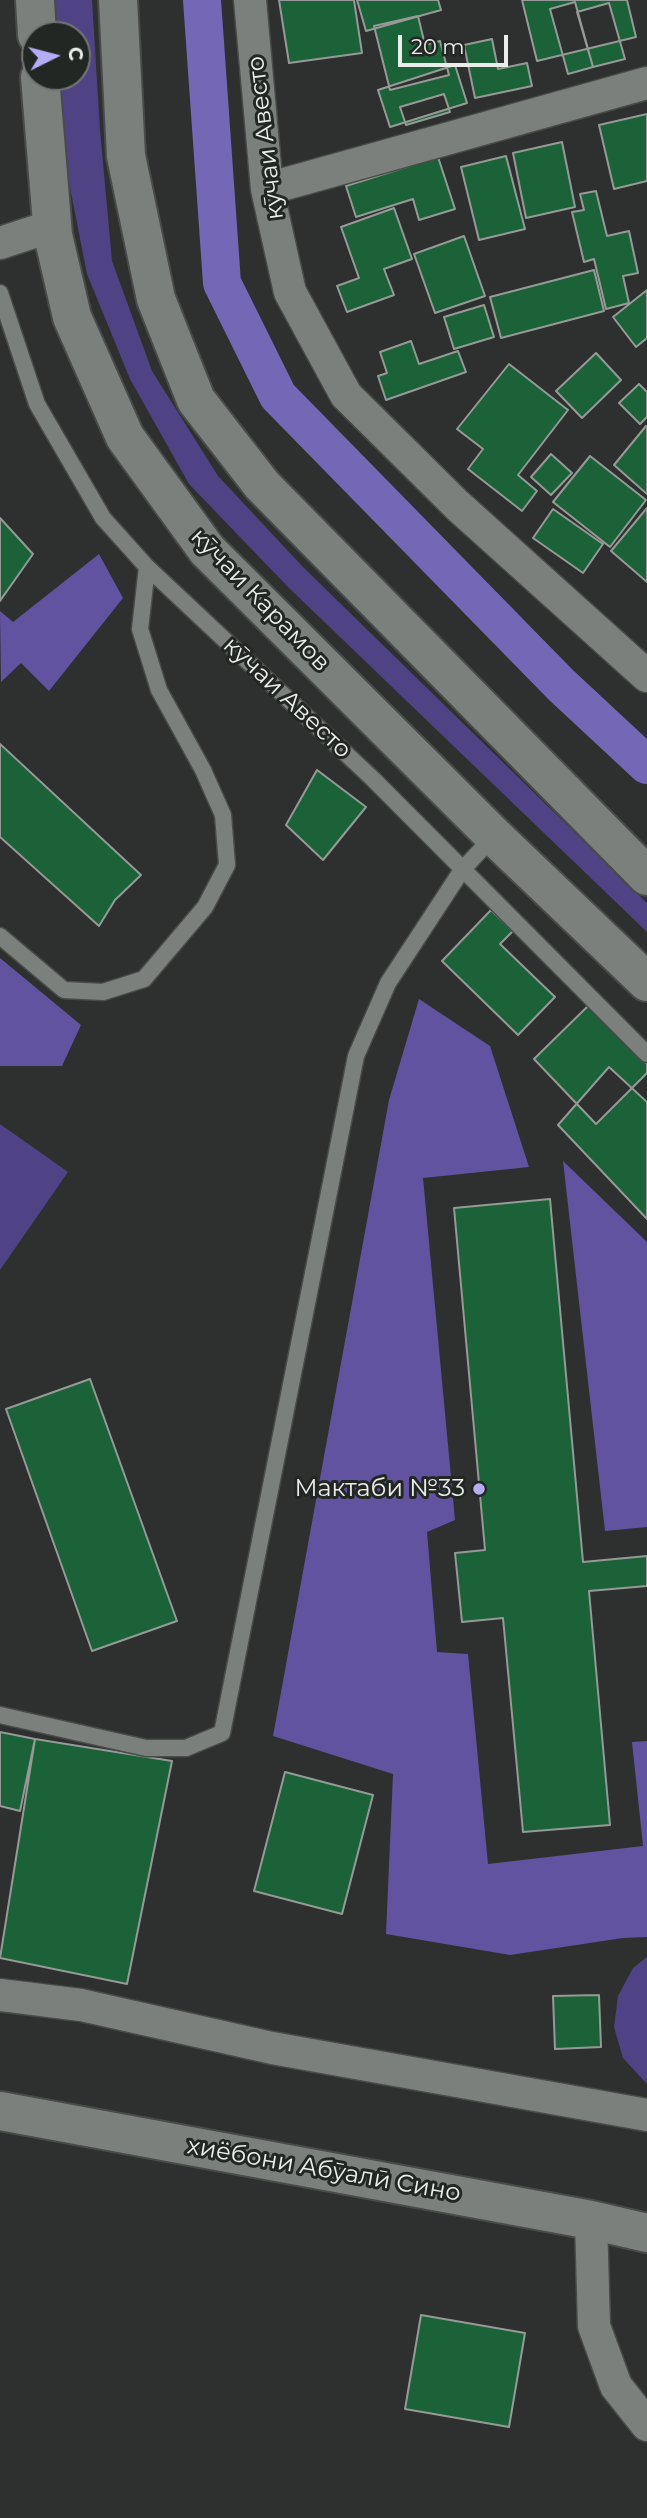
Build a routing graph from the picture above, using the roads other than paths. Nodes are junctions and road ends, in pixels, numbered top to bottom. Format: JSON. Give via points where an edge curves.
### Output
{"nodes":[{"id":1,"x":35,"y":0,"type":"edge"},
{"id":2,"x":118,"y":0,"type":"edge"},
{"id":3,"x":250,"y":0,"type":"edge"},
{"id":4,"x":36,"y":21,"type":"edge"},
{"id":5,"x":647,"y":83,"type":"edge"},
{"id":6,"x":41,"y":91,"type":"edge"},
{"id":7,"x":267,"y":189,"type":"junction"},
{"id":8,"x":52,"y":226,"type":"junction"},
{"id":9,"x":0,"y":243,"type":"edge"},
{"id":10,"x":0,"y":293,"type":"edge"},
{"id":11,"x":147,"y":567,"type":"junction"},
{"id":12,"x":647,"y":676,"type":"edge"},
{"id":13,"x":494,"y":836,"type":"junction"},
{"id":14,"x":462,"y":870,"type":"junction"},
{"id":15,"x":647,"y":876,"type":"edge"},
{"id":16,"x":0,"y":936,"type":"edge"},
{"id":17,"x":647,"y":982,"type":"edge"},
{"id":18,"x":647,"y":1054,"type":"edge"},
{"id":19,"x":0,"y":1715,"type":"edge"},
{"id":20,"x":0,"y":1995,"type":"edge"},
{"id":21,"x":0,"y":2111,"type":"edge"},
{"id":22,"x":647,"y":2115,"type":"edge"},
{"id":23,"x":591,"y":2220,"type":"junction"},
{"id":24,"x":647,"y":2233,"type":"edge"},
{"id":25,"x":647,"y":2425,"type":"edge"}],
"edges":[{"from":1,"to":4,"type":"main road"},
{"from":2,"to":15,"type":"main road","via":[[126,156],[156,299],[196,400],[262,485]]},
{"from":3,"to":7,"type":"street","name":"кӯчаи Авесто"},
{"from":5,"to":7,"type":"street"},
{"from":6,"to":8,"type":"main road","name":"кӯчаи Карамов"},
{"from":7,"to":12,"type":"street","name":"кӯчаи Авесто","via":[[290,292],[346,395],[457,505]]},
{"from":8,"to":9,"type":"street"},
{"from":8,"to":13,"type":"main road","name":"кӯчаи Карамов","via":[[72,317],[125,437],[207,551]]},
{"from":10,"to":11,"type":"lane","name":"кӯчаи Авесто","via":[[37,404],[103,518]]},
{"from":11,"to":14,"type":"lane","name":"кӯчаи Авесто","via":[[373,779]]},
{"from":11,"to":16,"type":"lane","via":[[140,629],[159,690],[223,815],[227,865],[205,907],[144,979],[103,992],[64,990]]},
{"from":13,"to":14,"type":"lane"},
{"from":13,"to":17,"type":"main road","name":"кӯчаи Карамов"},
{"from":14,"to":18,"type":"lane","name":"кӯчаи Авесто"},
{"from":14,"to":19,"type":"lane","via":[[388,983],[355,1056],[222,1733],[186,1748],[146,1748]]},
{"from":20,"to":22,"type":"street","via":[[81,2005],[272,2048]]},
{"from":21,"to":23,"type":"main road","name":"хиёбони Абӯалӣ Сино"},
{"from":23,"to":24,"type":"main road","name":"хиёбони Абӯалӣ Сино"},
{"from":23,"to":25,"type":"street","via":[[594,2326],[616,2386]]}]}
